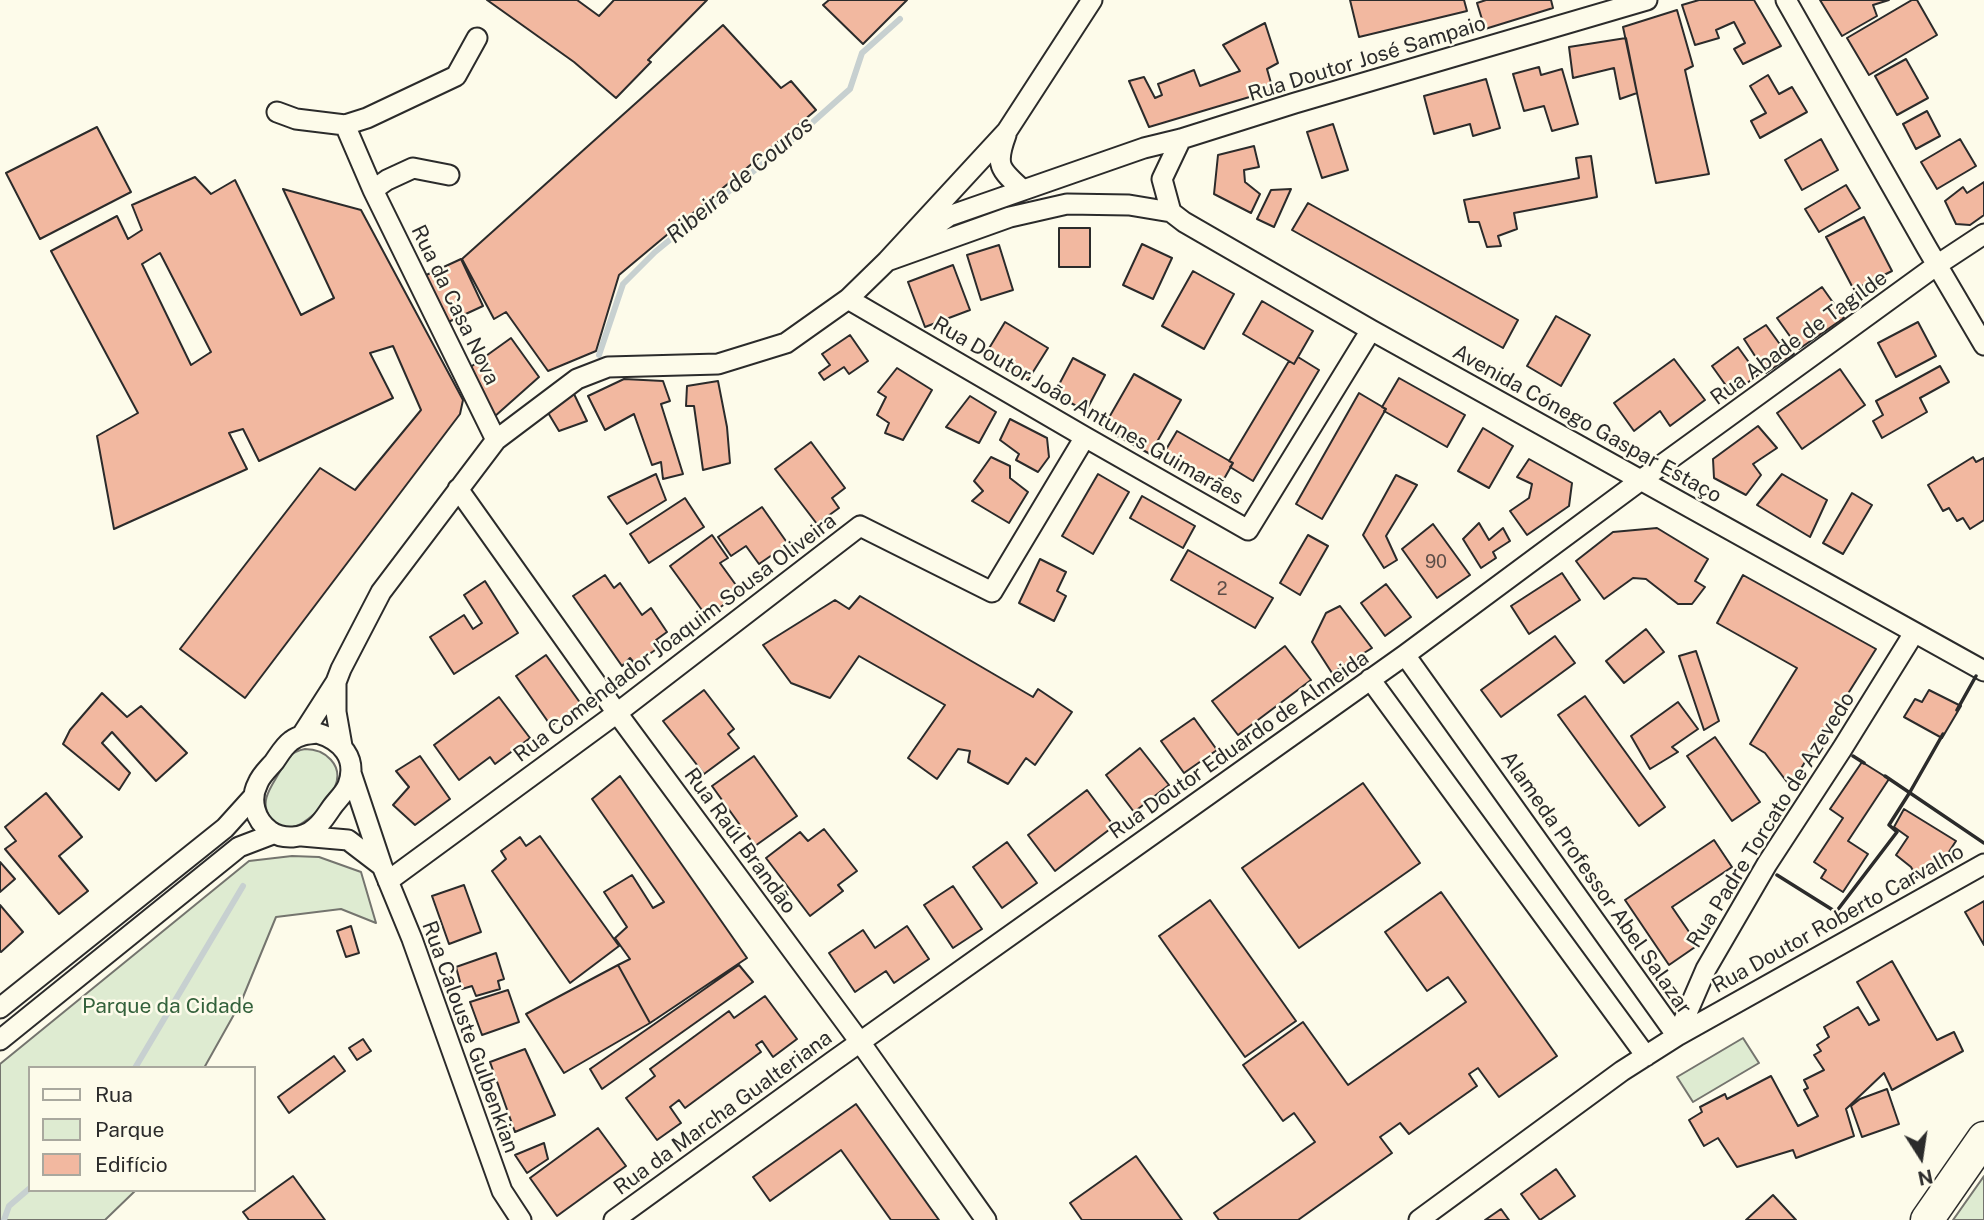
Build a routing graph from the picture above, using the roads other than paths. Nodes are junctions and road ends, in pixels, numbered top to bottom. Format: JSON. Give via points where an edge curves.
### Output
{"nodes":[{"id":1,"x":1092,"y":0,"type":"edge"},
{"id":2,"x":1647,"y":0,"type":"edge"},
{"id":3,"x":1786,"y":0,"type":"edge"},
{"id":4,"x":1589,"y":8,"type":"edge"},
{"id":5,"x":477,"y":38,"type":"dead end"},
{"id":6,"x":277,"y":112,"type":"dead end"},
{"id":7,"x":345,"y":125,"type":"junction"},
{"id":8,"x":1007,"y":131,"type":"junction"},
{"id":9,"x":1181,"y":139,"type":"junction"},
{"id":10,"x":449,"y":175,"type":"dead end"},
{"id":11,"x":373,"y":190,"type":"junction"},
{"id":12,"x":1023,"y":190,"type":"junction"},
{"id":13,"x":1171,"y":212,"type":"junction"},
{"id":14,"x":1984,"y":233,"type":"edge"},
{"id":15,"x":887,"y":261,"type":"junction"},
{"id":16,"x":1937,"y":265,"type":"junction"},
{"id":17,"x":848,"y":299,"type":"junction"},
{"id":18,"x":1371,"y":330,"type":"junction"},
{"id":19,"x":1984,"y":345,"type":"edge"},
{"id":20,"x":1085,"y":437,"type":"junction"},
{"id":21,"x":496,"y":440,"type":"junction"},
{"id":22,"x":1641,"y":480,"type":"junction"},
{"id":23,"x":458,"y":489,"type":"junction"},
{"id":24,"x":1914,"y":633,"type":"junction"},
{"id":25,"x":1405,"y":655,"type":"junction"},
{"id":26,"x":1984,"y":671,"type":"edge"},
{"id":27,"x":1370,"y":679,"type":"junction"},
{"id":28,"x":336,"y":682,"type":"junction"},
{"id":29,"x":617,"y":713,"type":"junction"},
{"id":30,"x":302,"y":735,"type":"junction"},
{"id":31,"x":342,"y":746,"type":"junction"},
{"id":32,"x":351,"y":773,"type":"junction"},
{"id":33,"x":253,"y":797,"type":"junction"},
{"id":34,"x":273,"y":834,"type":"junction"},
{"id":35,"x":302,"y":836,"type":"junction"},
{"id":36,"x":1984,"y":864,"type":"edge"},
{"id":37,"x":385,"y":874,"type":"junction"},
{"id":38,"x":0,"y":1008,"type":"edge"},
{"id":39,"x":1677,"y":1036,"type":"junction"},
{"id":40,"x":0,"y":1040,"type":"edge"},
{"id":41,"x":860,"y":1042,"type":"junction"},
{"id":42,"x":1647,"y":1056,"type":"junction"},
{"id":43,"x":1984,"y":1138,"type":"edge"},
{"id":44,"x":522,"y":1220,"type":"edge"},
{"id":45,"x":614,"y":1220,"type":"edge"},
{"id":46,"x":986,"y":1220,"type":"edge"},
{"id":47,"x":1419,"y":1220,"type":"edge"},
{"id":48,"x":1927,"y":1220,"type":"edge"}],
"edges":[{"from":1,"to":8,"type":"street"},
{"from":2,"to":4,"type":"street","name":"Rua Doutor José Sampaio"},
{"from":3,"to":16,"type":"street"},
{"from":4,"to":9,"type":"street","name":"Rua Doutor José Sampaio"},
{"from":5,"to":7,"type":"street","via":[[456,76]]},
{"from":6,"to":7,"type":"street","via":[[296,120]]},
{"from":7,"to":11,"type":"street","name":"Rua da Casa Nova"},
{"from":8,"to":12,"type":"street","via":[[998,156],[1004,174]]},
{"from":8,"to":15,"type":"street","name":"Rua Doutor José Sampaio"},
{"from":9,"to":12,"type":"street","name":"Rua Doutor José Sampaio"},
{"from":9,"to":13,"type":"street","via":[[1163,179]]},
{"from":10,"to":11,"type":"street","via":[[413,168]]},
{"from":11,"to":21,"type":"street","name":"Rua da Casa Nova"},
{"from":12,"to":15,"type":"street","name":"Rua Doutor José Sampaio","via":[[949,216]]},
{"from":13,"to":15,"type":"street","name":"Rua Doutor José Sampaio","via":[[1129,205],[1067,204],[1010,217]]},
{"from":13,"to":18,"type":"street","name":"Avenida Cónego Gaspar Estaço"},
{"from":14,"to":16,"type":"street","name":"Rua Abade de Tagilde"},
{"from":15,"to":17,"type":"street","name":"Rua Doutor José Sampaio"},
{"from":16,"to":19,"type":"street"},
{"from":16,"to":22,"type":"street","name":"Rua Abade de Tagilde"},
{"from":17,"to":20,"type":"street","name":"Rua Doutor João Antunes Guimarães"},
{"from":17,"to":21,"type":"street","name":"Rua Doutor José Sampaio","via":[[786,343],[718,364],[608,367],[577,379]]},
{"from":18,"to":20,"type":"street","name":"Rua Doutor João Antunes Guimarães","via":[[1248,530]]},
{"from":18,"to":22,"type":"street","name":"Avenida Cónego Gaspar Estaço"},
{"from":20,"to":29,"type":"street","name":"Rua Comendador Joaquim Sousa Oliveira","via":[[992,592],[860,526]]},
{"from":21,"to":23,"type":"street","name":"Rua Doutor José Sampaio"},
{"from":22,"to":24,"type":"street","name":"Avenida Cónego Gaspar Estaço"},
{"from":22,"to":25,"type":"street","name":"Rua Doutor Eduardo de Almeida"},
{"from":23,"to":28,"type":"street","name":"Rua Doutor José Sampaio","via":[[381,592]]},
{"from":23,"to":29,"type":"street","name":"Rua Raúl Brandão"},
{"from":24,"to":26,"type":"street","name":"Avenida Cónego Gaspar Estaço"},
{"from":24,"to":39,"type":"street","name":"Rua Padre Torcato de Azevedo","via":[[1767,864],[1706,969]]},
{"from":25,"to":27,"type":"street","name":"Rua Doutor Eduardo de Almeida"},
{"from":25,"to":39,"type":"street","name":"Alameda Professor Abel Salazar"},
{"from":27,"to":41,"type":"street","name":"Rua Doutor Eduardo de Almeida"},
{"from":27,"to":42,"type":"street"},
{"from":28,"to":30,"type":"street","name":"Rua Doutor José Sampaio"},
{"from":28,"to":31,"type":"street","name":"Rua Doutor José Sampaio"},
{"from":29,"to":37,"type":"street","name":"Rua Comendador Joaquim Sousa Oliveira"},
{"from":29,"to":41,"type":"street","name":"Rua Raúl Brandão"},
{"from":30,"to":31,"type":"street","via":[[317,733]]},
{"from":30,"to":33,"type":"street","via":[[289,742],[257,783]]},
{"from":31,"to":32,"type":"street"},
{"from":32,"to":35,"type":"street","via":[[347,788],[315,829]]},
{"from":32,"to":37,"type":"street","name":"Rua Calouste Gulbenkian"},
{"from":33,"to":34,"type":"street","via":[[262,825]]},
{"from":33,"to":38,"type":"street","via":[[225,828]]},
{"from":34,"to":35,"type":"street"},
{"from":34,"to":40,"type":"street","via":[[239,847]]},
{"from":35,"to":37,"type":"street","via":[[348,840]]},
{"from":36,"to":39,"type":"street","name":"Rua Doutor Roberto Carvalho"},
{"from":37,"to":44,"type":"street","name":"Rua Calouste Gulbenkian","via":[[502,1191]]},
{"from":39,"to":42,"type":"street","name":"Alameda Professor Abel Salazar"},
{"from":41,"to":45,"type":"street","name":"Rua da Marcha Gualteriana"},
{"from":41,"to":46,"type":"street","name":"Rua Raúl Brandão"},
{"from":42,"to":47,"type":"street","name":"Alameda Professor Abel Salazar"},
{"from":43,"to":48,"type":"main road"}]}
